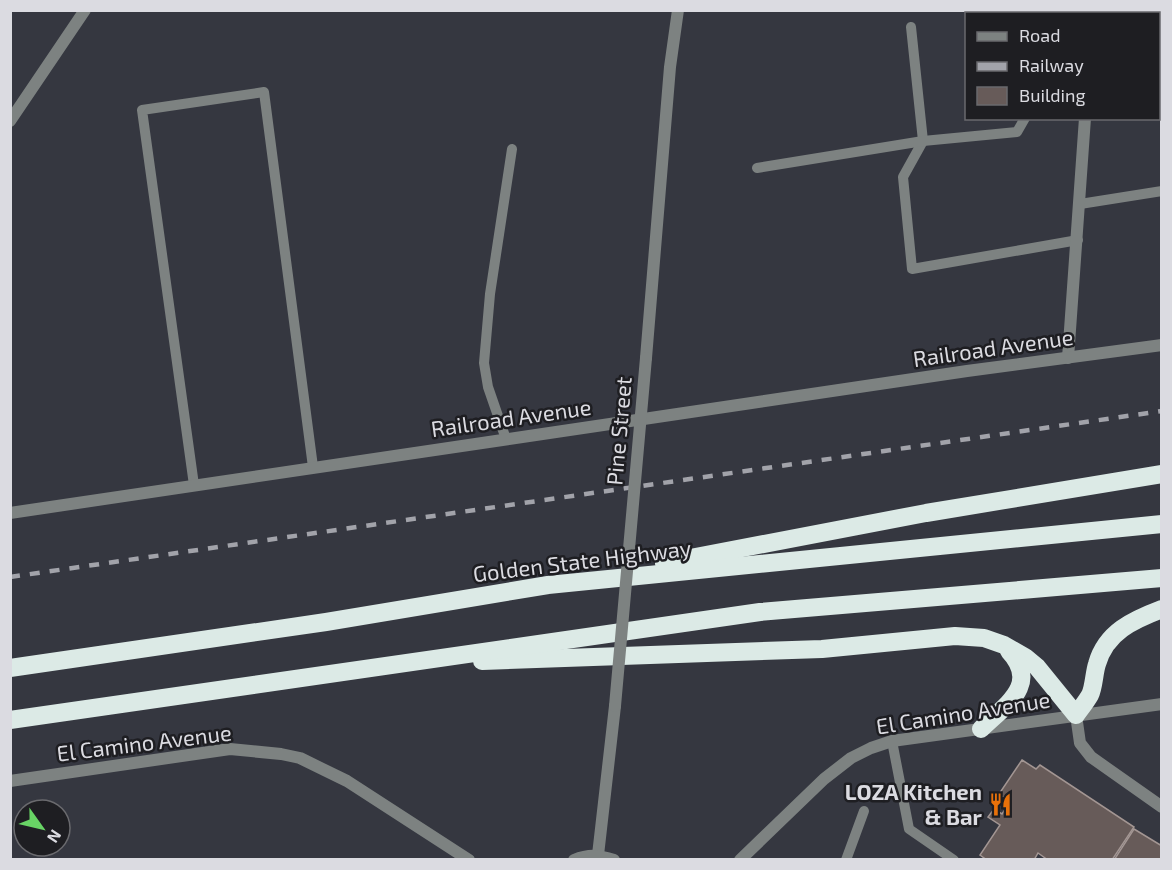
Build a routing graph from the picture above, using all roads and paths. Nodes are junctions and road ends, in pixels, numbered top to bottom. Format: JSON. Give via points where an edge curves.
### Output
{"nodes":[{"id":1,"x":85,"y":10,"type":"edge"},
{"id":2,"x":678,"y":10,"type":"edge"},
{"id":3,"x":911,"y":27,"type":"dead end"},
{"id":4,"x":1024,"y":120,"type":"edge"},
{"id":5,"x":1085,"y":120,"type":"edge"},
{"id":6,"x":10,"y":121,"type":"edge"},
{"id":7,"x":923,"y":141,"type":"junction"},
{"id":8,"x":512,"y":149,"type":"dead end"},
{"id":9,"x":757,"y":168,"type":"dead end"},
{"id":10,"x":1161,"y":191,"type":"edge"},
{"id":11,"x":1080,"y":204,"type":"junction"},
{"id":12,"x":1077,"y":240,"type":"junction"},
{"id":13,"x":1161,"y":345,"type":"edge"},
{"id":14,"x":1068,"y":358,"type":"junction"},
{"id":15,"x":506,"y":439,"type":"junction"},
{"id":16,"x":313,"y":468,"type":"junction"},
{"id":17,"x":1161,"y":474,"type":"edge"},
{"id":18,"x":194,"y":485,"type":"junction"},
{"id":19,"x":10,"y":513,"type":"edge"},
{"id":20,"x":1161,"y":524,"type":"edge"},
{"id":21,"x":1161,"y":578,"type":"edge"},
{"id":22,"x":548,"y":585,"type":"junction"},
{"id":23,"x":1161,"y":609,"type":"edge"},
{"id":24,"x":1004,"y":645,"type":"junction"},
{"id":25,"x":387,"y":664,"type":"junction"},
{"id":26,"x":10,"y":668,"type":"edge"},
{"id":27,"x":1161,"y":704,"type":"edge"},
{"id":28,"x":1076,"y":715,"type":"junction"},
{"id":29,"x":10,"y":720,"type":"edge"},
{"id":30,"x":981,"y":729,"type":"junction"},
{"id":31,"x":892,"y":741,"type":"junction"},
{"id":32,"x":10,"y":781,"type":"edge"},
{"id":33,"x":1161,"y":807,"type":"edge"},
{"id":34,"x":864,"y":811,"type":"dead end"},
{"id":35,"x":598,"y":855,"type":"junction"},
{"id":36,"x":469,"y":860,"type":"edge"},
{"id":37,"x":574,"y":860,"type":"edge"},
{"id":38,"x":614,"y":860,"type":"edge"},
{"id":39,"x":740,"y":860,"type":"edge"},
{"id":40,"x":846,"y":860,"type":"edge"},
{"id":41,"x":954,"y":860,"type":"edge"}],
"edges":[{"from":1,"to":6,"type":"street"},
{"from":2,"to":35,"type":"street","name":"Pine Street","bridge":true},
{"from":3,"to":7,"type":"lane"},
{"from":4,"to":7,"type":"lane","via":[[1017,132]]},
{"from":5,"to":11,"type":"street"},
{"from":7,"to":9,"type":"lane"},
{"from":7,"to":12,"type":"lane","via":[[903,177],[912,268]]},
{"from":8,"to":15,"type":"lane","via":[[490,294],[484,363]]},
{"from":10,"to":11,"type":"lane"},
{"from":11,"to":12,"type":"street"},
{"from":12,"to":14,"type":"street"},
{"from":13,"to":14,"type":"street","name":"Railroad Avenue"},
{"from":14,"to":15,"type":"street","name":"Railroad Avenue"},
{"from":15,"to":16,"type":"street","name":"Railroad Avenue"},
{"from":16,"to":18,"type":"street","name":"Railroad Avenue"},
{"from":16,"to":18,"type":"lane","via":[[264,92],[142,110]]},
{"from":17,"to":22,"type":"highway","via":[[926,513]]},
{"from":18,"to":19,"type":"street","name":"Railroad Avenue"},
{"from":20,"to":22,"type":"highway","name":"Golden State Highway"},
{"from":21,"to":25,"type":"highway","via":[[759,612]]},
{"from":22,"to":26,"type":"highway","name":"Golden State Highway"},
{"from":23,"to":28,"type":"highway","via":[[1116,631],[1104,644],[1091,694]]},
{"from":24,"to":25,"type":"highway","via":[[984,638],[955,636],[822,649]]},
{"from":24,"to":28,"type":"highway","via":[[1037,667]]},
{"from":24,"to":30,"type":"highway","via":[[1022,670],[1021,686]]},
{"from":25,"to":29,"type":"highway"},
{"from":27,"to":28,"type":"street","name":"El Camino Avenue"},
{"from":28,"to":30,"type":"street","name":"El Camino Avenue"},
{"from":28,"to":33,"type":"street","via":[[1080,743],[1091,757]]},
{"from":30,"to":31,"type":"street","name":"El Camino Avenue"},
{"from":31,"to":39,"type":"street","name":"El Camino Avenue","via":[[871,748],[824,779]]},
{"from":31,"to":41,"type":"lane","via":[[909,829]]},
{"from":32,"to":36,"type":"street","name":"El Camino Avenue","via":[[230,749],[281,754],[331,772]]},
{"from":34,"to":40,"type":"lane"},
{"from":35,"to":37,"type":"street"},
{"from":35,"to":38,"type":"street"}]}
